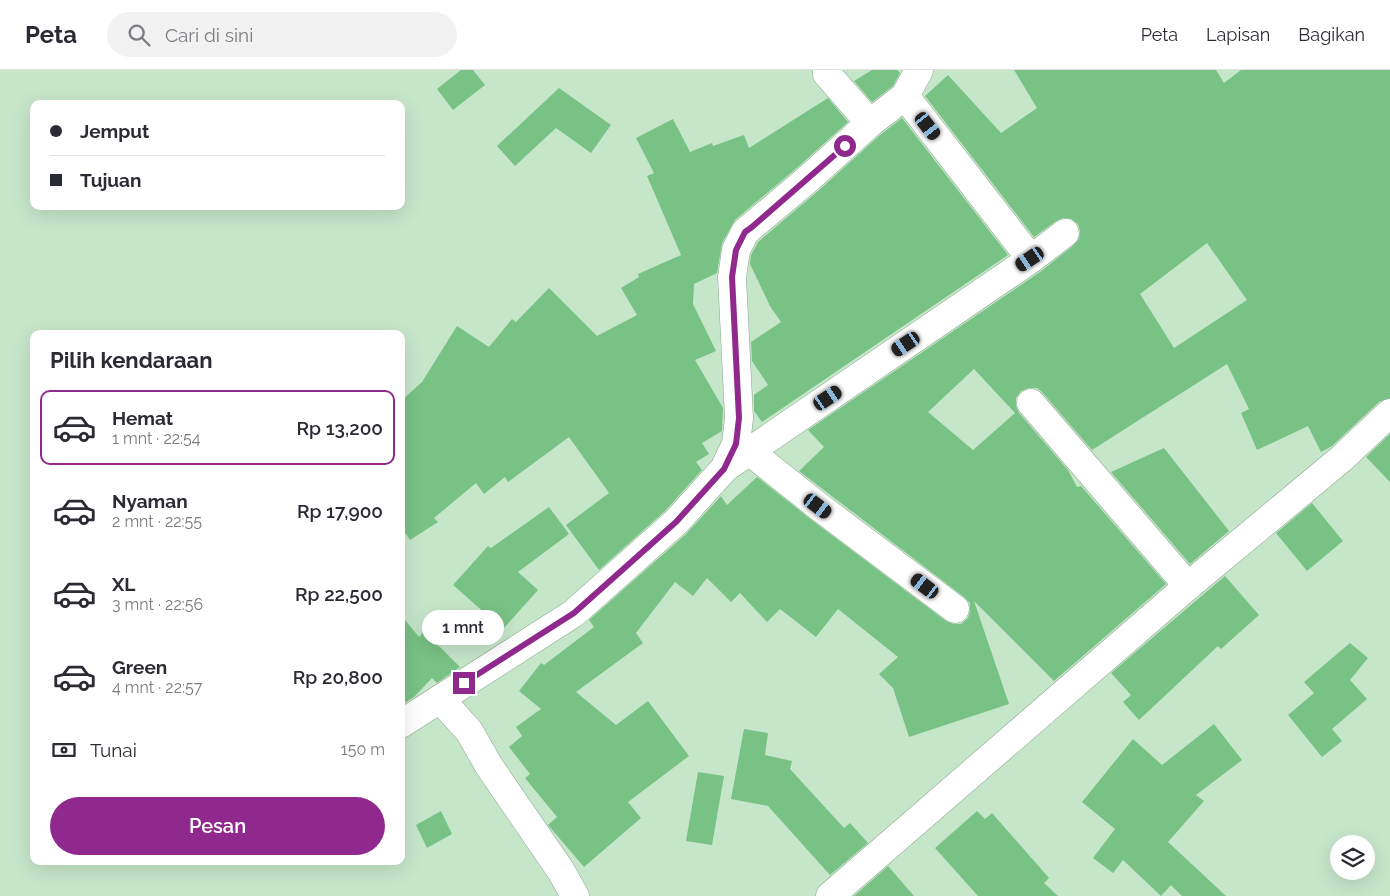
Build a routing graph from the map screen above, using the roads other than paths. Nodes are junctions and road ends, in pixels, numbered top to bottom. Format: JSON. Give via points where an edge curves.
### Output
{"nodes":[{"id":1,"x":827,"y":70,"type":"edge"},
{"id":2,"x":919,"y":70,"type":"edge"},
{"id":3,"x":905,"y":96,"type":"junction"},
{"id":4,"x":870,"y":123,"type":"junction"},
{"id":5,"x":1065,"y":234,"type":"dead end"},
{"id":6,"x":1030,"y":259,"type":"junction"},
{"id":7,"x":1031,"y":403,"type":"dead end"},
{"id":8,"x":1390,"y":413,"type":"edge"},
{"id":9,"x":749,"y":451,"type":"junction"},
{"id":10,"x":724,"y":469,"type":"junction"},
{"id":11,"x":1188,"y":586,"type":"junction"},
{"id":12,"x":955,"y":609,"type":"dead end"},
{"id":13,"x":440,"y":699,"type":"junction"},
{"id":14,"x":405,"y":721,"type":"edge"},
{"id":15,"x":575,"y":896,"type":"edge"},
{"id":16,"x":830,"y":896,"type":"edge"}],
"edges":[{"from":1,"to":4,"type":"street"},
{"from":2,"to":3,"type":"street"},
{"from":3,"to":4,"type":"street"},
{"from":3,"to":6,"type":"street"},
{"from":4,"to":10,"type":"street","via":[[745,232],[736,250],[732,277],[739,418],[736,444]]},
{"from":5,"to":6,"type":"street"},
{"from":6,"to":9,"type":"street"},
{"from":7,"to":11,"type":"street"},
{"from":8,"to":11,"type":"street","via":[[1341,459]]},
{"from":9,"to":10,"type":"street"},
{"from":9,"to":12,"type":"street"},
{"from":10,"to":13,"type":"street","via":[[676,522],[574,613]]},
{"from":11,"to":16,"type":"street"},
{"from":13,"to":14,"type":"street"},
{"from":13,"to":15,"type":"street","via":[[469,731]]}]}
